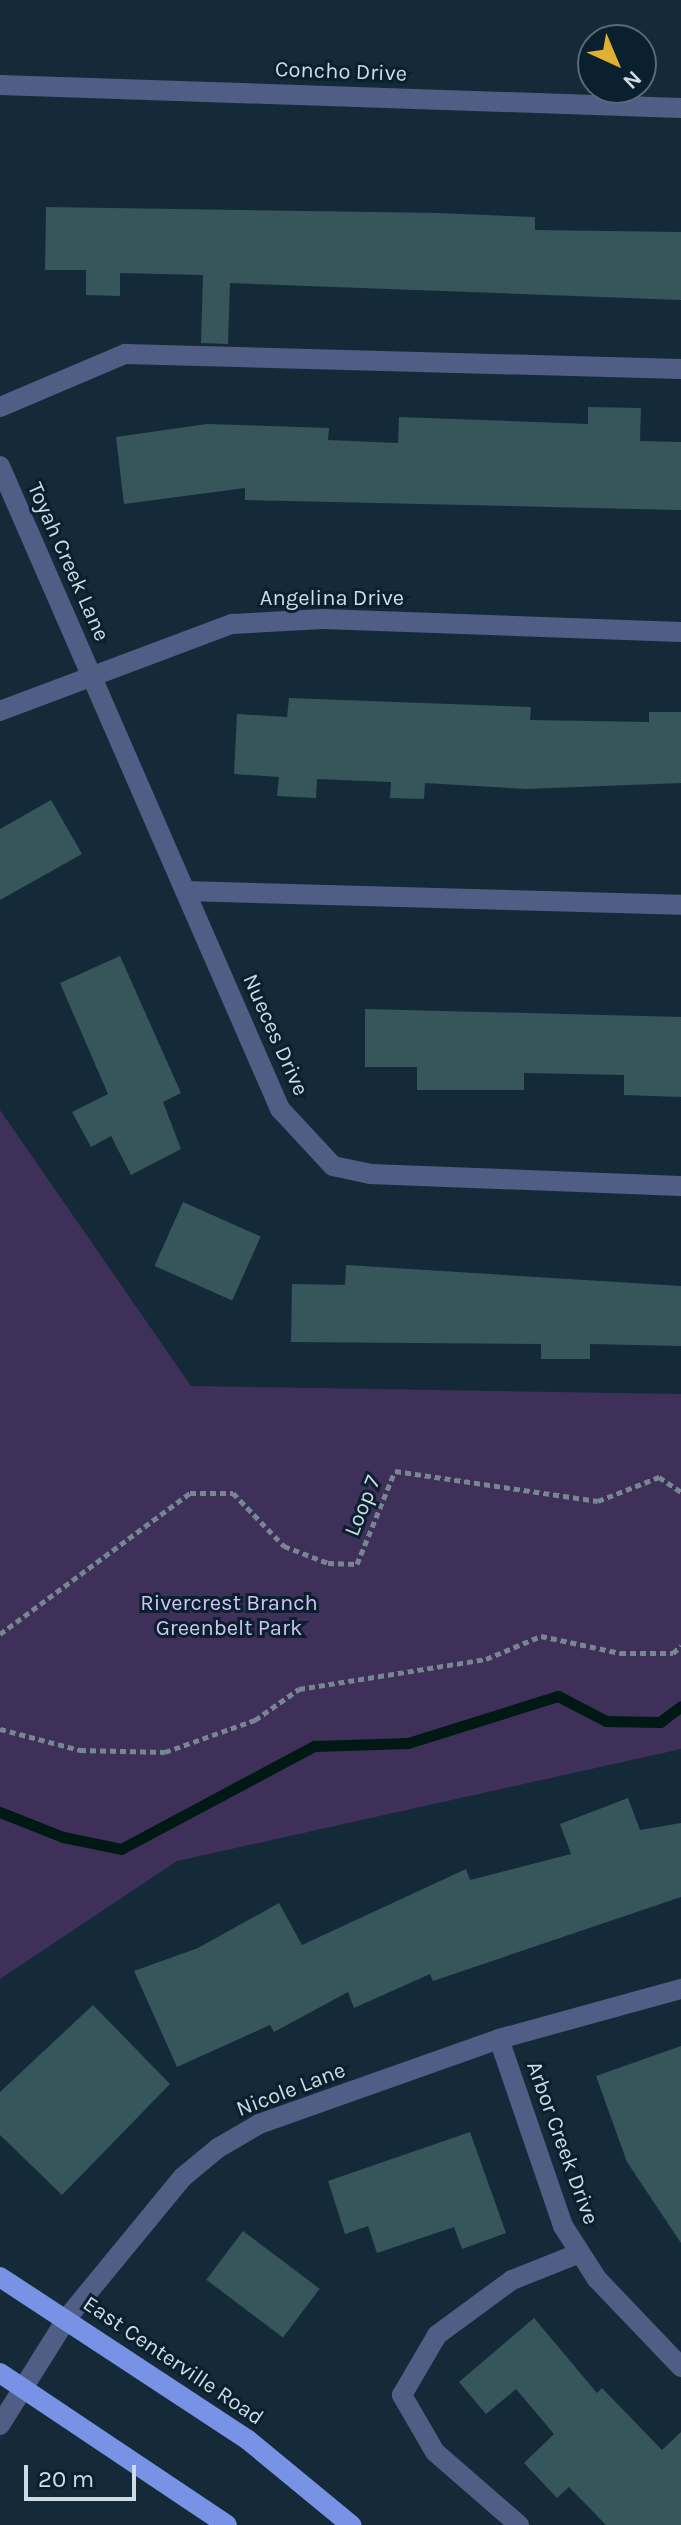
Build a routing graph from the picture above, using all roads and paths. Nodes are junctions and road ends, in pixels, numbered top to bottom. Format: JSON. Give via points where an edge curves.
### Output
{"nodes":[{"id":1,"x":0,"y":85,"type":"edge"},
{"id":2,"x":681,"y":108,"type":"edge"},
{"id":3,"x":681,"y":369,"type":"edge"},
{"id":4,"x":0,"y":407,"type":"edge"},
{"id":5,"x":0,"y":466,"type":"edge"},
{"id":6,"x":681,"y":632,"type":"edge"},
{"id":7,"x":92,"y":678,"type":"junction"},
{"id":8,"x":0,"y":711,"type":"edge"},
{"id":9,"x":185,"y":891,"type":"junction"},
{"id":10,"x":681,"y":905,"type":"edge"},
{"id":11,"x":681,"y":1186,"type":"edge"},
{"id":12,"x":681,"y":1492,"type":"edge"},
{"id":13,"x":0,"y":1634,"type":"edge"},
{"id":14,"x":681,"y":1646,"type":"edge"},
{"id":15,"x":0,"y":1729,"type":"edge"},
{"id":16,"x":681,"y":1989,"type":"edge"},
{"id":17,"x":499,"y":2039,"type":"junction"},
{"id":18,"x":580,"y":2253,"type":"junction"},
{"id":19,"x":0,"y":2277,"type":"edge"},
{"id":20,"x":67,"y":2318,"type":"junction"},
{"id":21,"x":681,"y":2367,"type":"edge"},
{"id":22,"x":0,"y":2373,"type":"edge"},
{"id":23,"x":22,"y":2387,"type":"junction"},
{"id":24,"x":0,"y":2425,"type":"edge"},
{"id":25,"x":227,"y":2525,"type":"edge"},
{"id":26,"x":351,"y":2525,"type":"edge"},
{"id":27,"x":519,"y":2525,"type":"edge"}],
"edges":[{"from":1,"to":2,"type":"street","name":"Concho Drive"},
{"from":3,"to":4,"type":"street","via":[[125,354]]},
{"from":5,"to":7,"type":"street","name":"Toyah Creek Lane"},
{"from":6,"to":7,"type":"street","name":"Angelina Drive","via":[[323,619],[232,624]]},
{"from":7,"to":8,"type":"street","name":"Angelina Drive"},
{"from":7,"to":9,"type":"street","name":"Nueces Drive"},
{"from":9,"to":10,"type":"street"},
{"from":9,"to":11,"type":"street","name":"Nueces Drive","via":[[280,1109],[333,1166],[370,1174]]},
{"from":12,"to":13,"type":"path","name":"Loop 7","via":[[659,1477],[598,1501],[395,1471],[357,1564],[328,1563],[284,1546],[233,1493],[190,1493]]},
{"from":14,"to":15,"type":"path","via":[[673,1653],[620,1653],[541,1636],[486,1659],[299,1689],[255,1720],[165,1752],[80,1750]]},
{"from":16,"to":17,"type":"street","name":"Nicole Lane"},
{"from":17,"to":18,"type":"street","name":"Arbor Creek Drive","via":[[563,2226]]},
{"from":17,"to":20,"type":"street","name":"Nicole Lane","via":[[259,2124],[218,2148],[183,2177]]},
{"from":18,"to":21,"type":"street","name":"Arbor Creek Drive"},
{"from":18,"to":27,"type":"street","via":[[512,2280],[437,2335],[402,2395],[435,2452]]},
{"from":19,"to":20,"type":"main road","name":"East Centerville Road"},
{"from":20,"to":23,"type":"street","name":"Nicole Lane"},
{"from":20,"to":26,"type":"main road","name":"East Centerville Road","via":[[248,2440]]},
{"from":22,"to":23,"type":"main road"},
{"from":23,"to":24,"type":"street","name":"Nicole Lane"},
{"from":23,"to":25,"type":"main road"}]}
